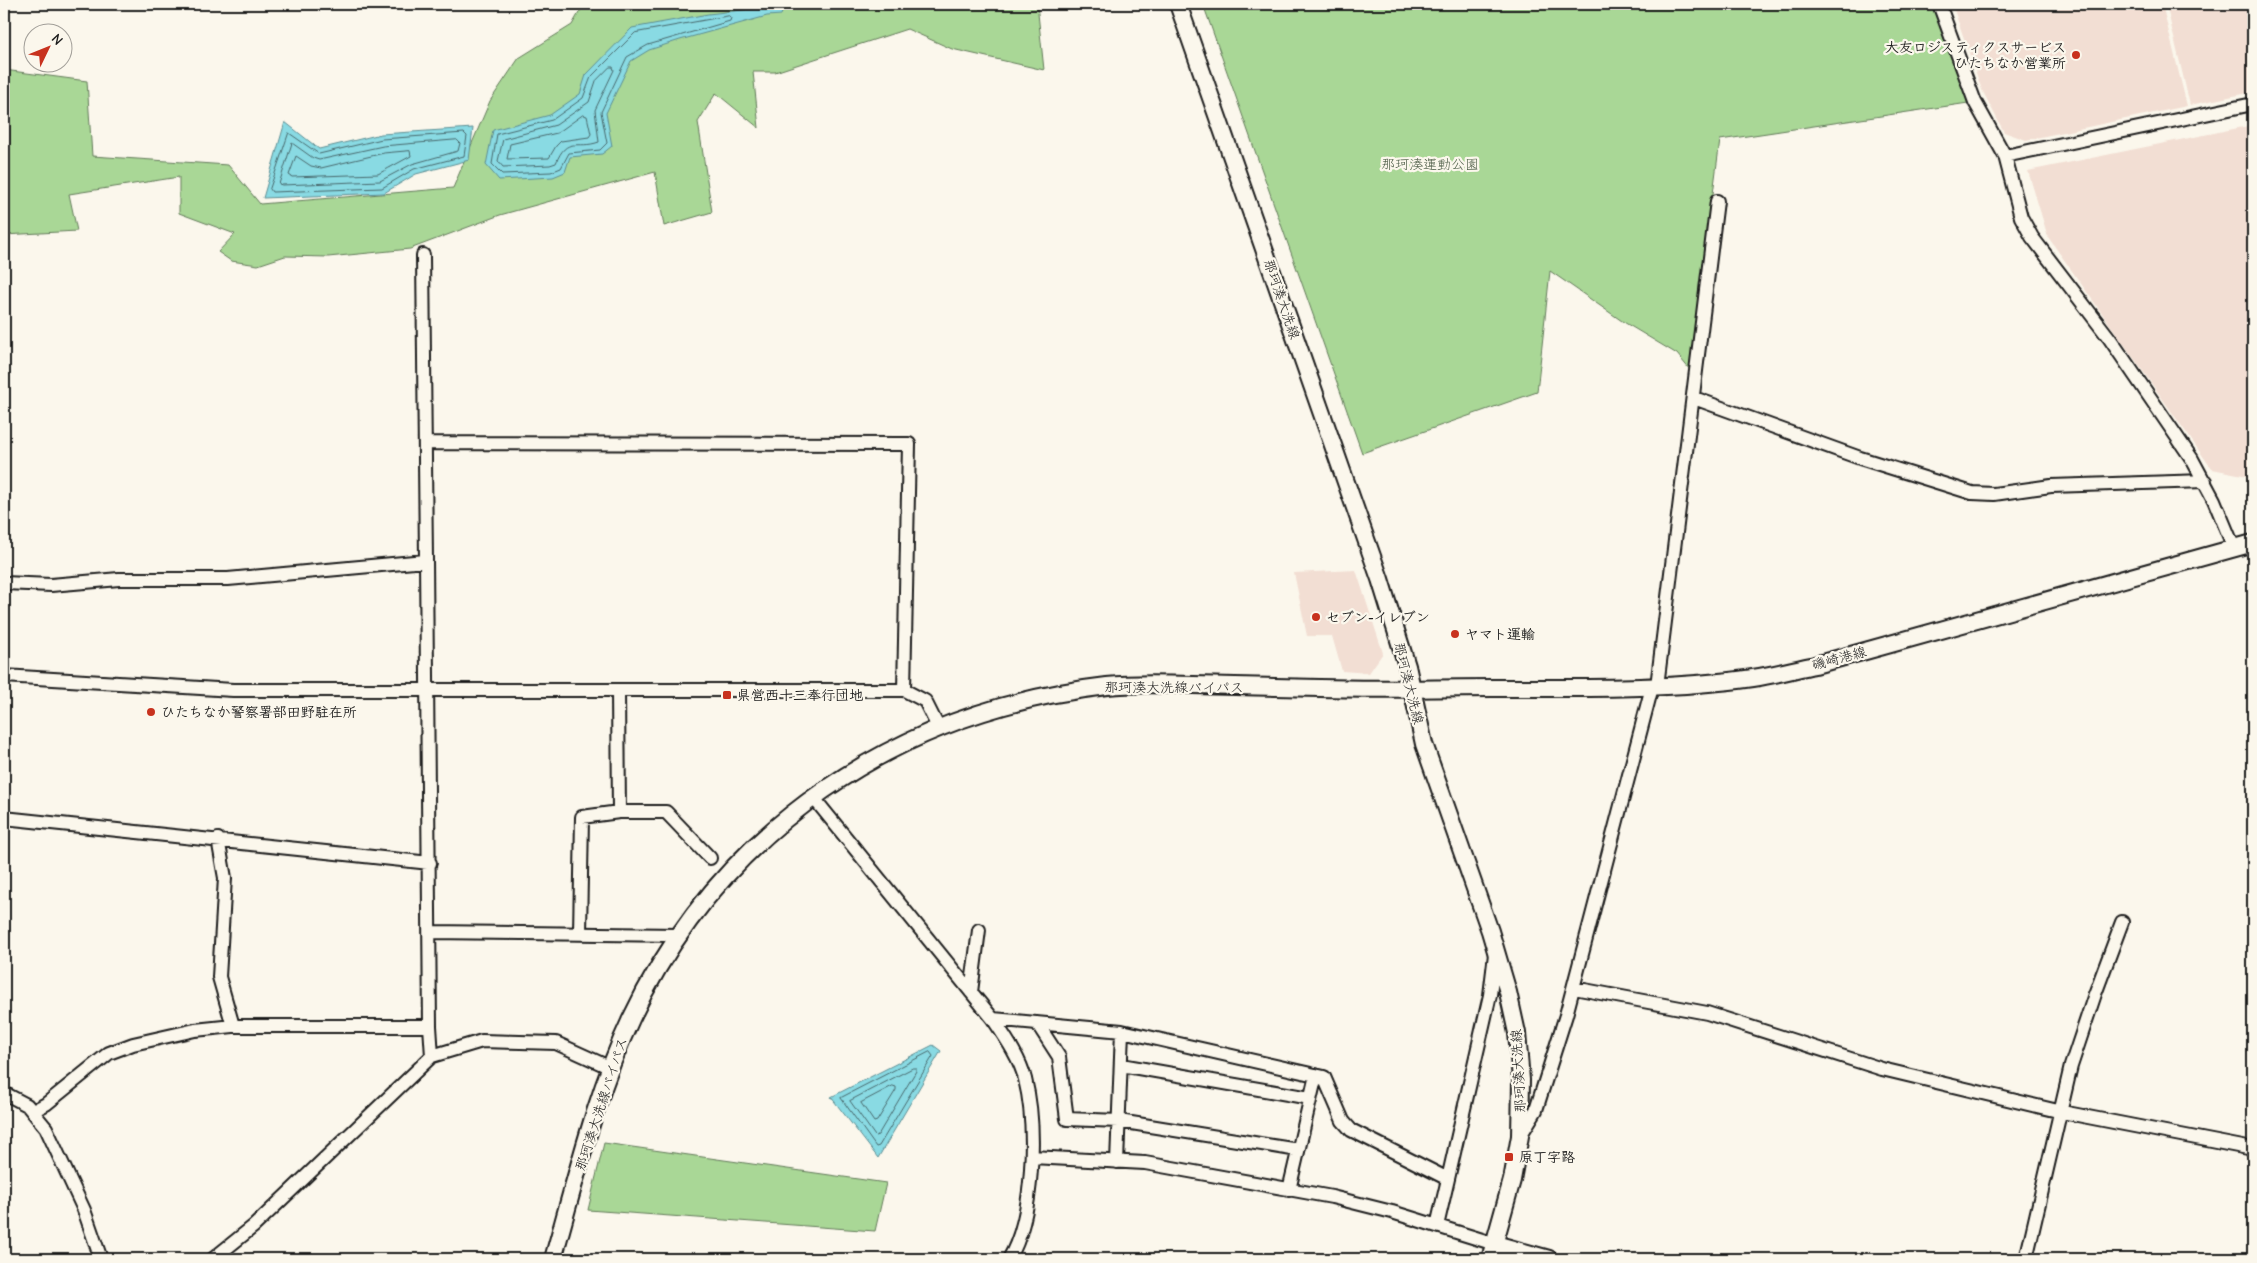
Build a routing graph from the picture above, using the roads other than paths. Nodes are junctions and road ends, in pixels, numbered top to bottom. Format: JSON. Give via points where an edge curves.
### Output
{"nodes":[{"id":1,"x":1178,"y":4,"type":"edge"},
{"id":2,"x":1939,"y":4,"type":"edge"},
{"id":3,"x":2253,"y":104,"type":"edge"},
{"id":4,"x":2005,"y":156,"type":"junction"},
{"id":5,"x":1717,"y":201,"type":"dead end"},
{"id":6,"x":424,"y":255,"type":"dead end"},
{"id":7,"x":1694,"y":398,"type":"junction"},
{"id":8,"x":424,"y":443,"type":"junction"},
{"id":9,"x":2205,"y":481,"type":"junction"},
{"id":10,"x":2253,"y":544,"type":"edge"},
{"id":11,"x":2234,"y":548,"type":"junction"},
{"id":12,"x":426,"y":561,"type":"junction"},
{"id":13,"x":4,"y":582,"type":"edge"},
{"id":14,"x":4,"y":676,"type":"edge"},
{"id":15,"x":1654,"y":686,"type":"junction"},
{"id":16,"x":1412,"y":689,"type":"junction"},
{"id":17,"x":429,"y":690,"type":"junction"},
{"id":18,"x":618,"y":690,"type":"junction"},
{"id":19,"x":904,"y":690,"type":"junction"},
{"id":20,"x":938,"y":727,"type":"junction"},
{"id":21,"x":813,"y":797,"type":"junction"},
{"id":22,"x":619,"y":812,"type":"junction"},
{"id":23,"x":4,"y":818,"type":"edge"},
{"id":24,"x":218,"y":839,"type":"junction"},
{"id":25,"x":710,"y":858,"type":"dead end"},
{"id":26,"x":430,"y":863,"type":"junction"},
{"id":27,"x":2122,"y":922,"type":"dead end"},
{"id":28,"x":979,"y":930,"type":"dead end"},
{"id":29,"x":430,"y":932,"type":"junction"},
{"id":30,"x":580,"y":933,"type":"junction"},
{"id":31,"x":679,"y":935,"type":"junction"},
{"id":32,"x":1495,"y":950,"type":"junction"},
{"id":33,"x":1574,"y":988,"type":"junction"},
{"id":34,"x":971,"y":992,"type":"junction"},
{"id":35,"x":993,"y":1019,"type":"junction"},
{"id":36,"x":1037,"y":1023,"type":"junction"},
{"id":37,"x":233,"y":1026,"type":"junction"},
{"id":38,"x":430,"y":1026,"type":"junction"},
{"id":39,"x":1122,"y":1031,"type":"junction"},
{"id":40,"x":432,"y":1056,"type":"junction"},
{"id":41,"x":1121,"y":1065,"type":"junction"},
{"id":42,"x":611,"y":1068,"type":"junction"},
{"id":43,"x":1316,"y":1075,"type":"junction"},
{"id":44,"x":4,"y":1093,"type":"edge"},
{"id":45,"x":1310,"y":1098,"type":"junction"},
{"id":46,"x":33,"y":1111,"type":"junction"},
{"id":47,"x":2062,"y":1112,"type":"junction"},
{"id":48,"x":1119,"y":1121,"type":"junction"},
{"id":49,"x":1520,"y":1136,"type":"junction"},
{"id":50,"x":2253,"y":1149,"type":"edge"},
{"id":51,"x":1298,"y":1150,"type":"junction"},
{"id":52,"x":1032,"y":1157,"type":"junction"},
{"id":53,"x":1117,"y":1162,"type":"junction"},
{"id":54,"x":1448,"y":1179,"type":"junction"},
{"id":55,"x":1289,"y":1190,"type":"junction"},
{"id":56,"x":1436,"y":1226,"type":"junction"},
{"id":57,"x":1495,"y":1244,"type":"junction"},
{"id":58,"x":101,"y":1259,"type":"edge"},
{"id":59,"x":212,"y":1259,"type":"edge"},
{"id":60,"x":553,"y":1259,"type":"edge"},
{"id":61,"x":1009,"y":1259,"type":"edge"},
{"id":62,"x":1490,"y":1259,"type":"edge"},
{"id":63,"x":1549,"y":1259,"type":"edge"},
{"id":64,"x":2026,"y":1259,"type":"edge"}],
"edges":[{"from":1,"to":16,"type":"main road","name":"那珂湊大洗線","via":[[1380,579]]},
{"from":2,"to":4,"type":"street","via":[[1976,102]]},
{"from":3,"to":4,"type":"street"},
{"from":4,"to":9,"type":"street","via":[[2022,217],[2032,237],[2110,339]]},
{"from":5,"to":7,"type":"street"},
{"from":6,"to":8,"type":"street"},
{"from":7,"to":9,"type":"street","via":[[1884,466],[1972,492],[1994,494],[2051,486]]},
{"from":7,"to":15,"type":"street"},
{"from":8,"to":12,"type":"street"},
{"from":8,"to":19,"type":"street","via":[[909,444]]},
{"from":9,"to":11,"type":"street"},
{"from":10,"to":11,"type":"main road","name":"磯崎港線"},
{"from":11,"to":15,"type":"main road","name":"磯崎港線","via":[[1815,665],[1754,678]]},
{"from":12,"to":13,"type":"street","via":[[228,579],[119,579],[51,585]]},
{"from":12,"to":17,"type":"street"},
{"from":14,"to":17,"type":"street","via":[[233,690]]},
{"from":15,"to":16,"type":"main road","name":"磯崎港線"},
{"from":15,"to":33,"type":"street"},
{"from":16,"to":20,"type":"main road","name":"那珂湊大洗線バイパス","via":[[1112,685],[1034,697]]},
{"from":16,"to":32,"type":"main road","name":"那珂湊大洗線","via":[[1424,744]]},
{"from":17,"to":18,"type":"street"},
{"from":17,"to":26,"type":"street"},
{"from":18,"to":19,"type":"street"},
{"from":18,"to":22,"type":"street"},
{"from":19,"to":20,"type":"street","via":[[924,701]]},
{"from":20,"to":21,"type":"main road","name":"那珂湊大洗線バイパス","via":[[881,754]]},
{"from":21,"to":31,"type":"main road","name":"那珂湊大洗線バイパス","via":[[735,867]]},
{"from":21,"to":34,"type":"street"},
{"from":22,"to":25,"type":"street","via":[[666,812]]},
{"from":22,"to":30,"type":"street","via":[[582,817]]},
{"from":23,"to":24,"type":"street"},
{"from":24,"to":26,"type":"street"},
{"from":24,"to":37,"type":"street","via":[[225,878],[219,978]]},
{"from":26,"to":29,"type":"street"},
{"from":27,"to":47,"type":"street","via":[[2071,1066]]},
{"from":28,"to":34,"type":"street"},
{"from":29,"to":30,"type":"street"},
{"from":29,"to":38,"type":"street"},
{"from":30,"to":31,"type":"street"},
{"from":31,"to":42,"type":"main road","name":"那珂湊大洗線バイパス","via":[[632,1017]]},
{"from":32,"to":49,"type":"main road","name":"那珂湊大洗線","via":[[1517,1034],[1521,1080]]},
{"from":32,"to":54,"type":"street","via":[[1490,995]]},
{"from":33,"to":47,"type":"street","via":[[1706,1013],[1882,1069]]},
{"from":33,"to":49,"type":"street","via":[[1536,1110]]},
{"from":34,"to":35,"type":"street"},
{"from":35,"to":36,"type":"street"},
{"from":35,"to":52,"type":"street","via":[[1025,1078],[1031,1117]]},
{"from":36,"to":39,"type":"street"},
{"from":36,"to":48,"type":"street","via":[[1059,1058],[1067,1119]]},
{"from":37,"to":38,"type":"street"},
{"from":37,"to":46,"type":"street","via":[[195,1030],[109,1053]]},
{"from":38,"to":40,"type":"street"},
{"from":39,"to":41,"type":"street"},
{"from":39,"to":43,"type":"street"},
{"from":40,"to":42,"type":"street","via":[[482,1040],[556,1043]]},
{"from":40,"to":59,"type":"street","via":[[254,1226]]},
{"from":41,"to":45,"type":"street"},
{"from":41,"to":48,"type":"street"},
{"from":42,"to":60,"type":"main road","name":"那珂湊大洗線バイパス"},
{"from":43,"to":45,"type":"street"},
{"from":43,"to":54,"type":"street","via":[[1324,1077],[1343,1121],[1351,1130]]},
{"from":44,"to":46,"type":"street"},
{"from":45,"to":51,"type":"street"},
{"from":46,"to":58,"type":"street","via":[[46,1128],[84,1210]]},
{"from":47,"to":50,"type":"street"},
{"from":47,"to":64,"type":"street"},
{"from":48,"to":51,"type":"street"},
{"from":48,"to":53,"type":"street"},
{"from":49,"to":57,"type":"main road","name":"那珂湊大洗線"},
{"from":51,"to":55,"type":"street"},
{"from":52,"to":53,"type":"street"},
{"from":52,"to":61,"type":"street","via":[[1024,1225]]},
{"from":53,"to":55,"type":"street","via":[[1145,1163]]},
{"from":54,"to":56,"type":"street"},
{"from":55,"to":56,"type":"street"},
{"from":56,"to":57,"type":"street"},
{"from":57,"to":62,"type":"main road","name":"那珂湊大洗線"},
{"from":57,"to":63,"type":"main road"}]}
